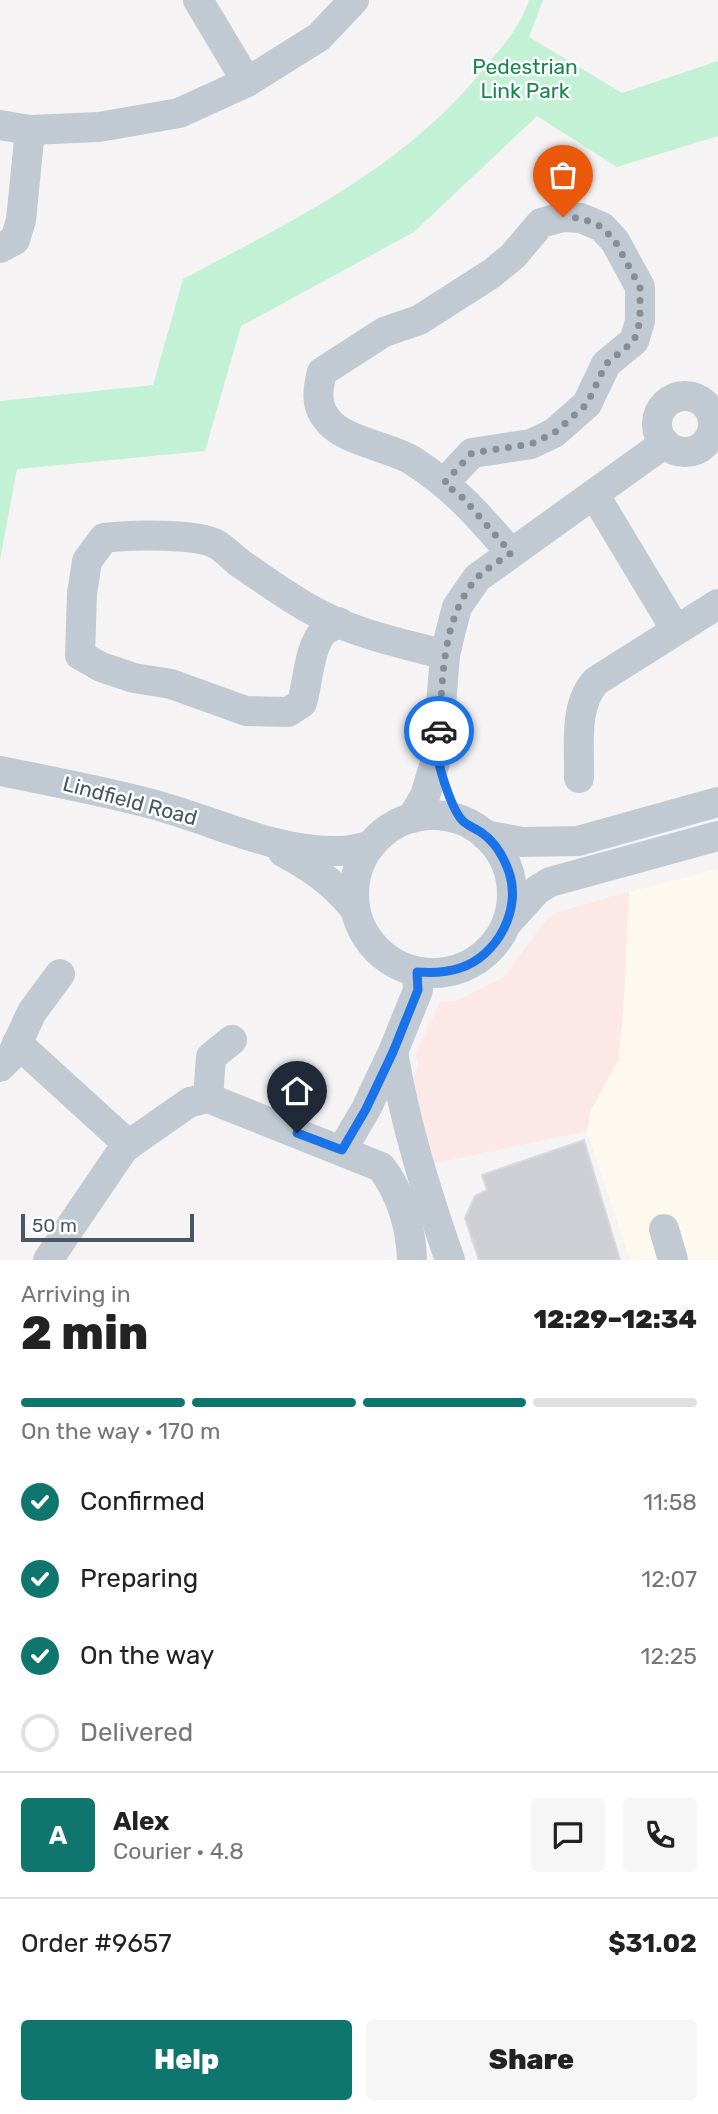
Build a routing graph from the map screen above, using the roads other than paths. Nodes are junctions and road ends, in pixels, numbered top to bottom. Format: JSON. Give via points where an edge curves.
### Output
{"nodes":[{"id":1,"x":198,"y":0,"type":"edge"},
{"id":2,"x":354,"y":0,"type":"edge"},
{"id":3,"x":247,"y":82,"type":"junction"},
{"id":4,"x":0,"y":125,"type":"edge"},
{"id":5,"x":30,"y":130,"type":"junction"},
{"id":6,"x":0,"y":248,"type":"edge"},
{"id":7,"x":712,"y":398,"type":"edge"},
{"id":8,"x":444,"y":483,"type":"junction"},
{"id":9,"x":594,"y":494,"type":"junction"},
{"id":10,"x":511,"y":553,"type":"junction"},
{"id":11,"x":718,"y":604,"type":"edge"},
{"id":12,"x":340,"y":622,"type":"junction"},
{"id":13,"x":676,"y":630,"type":"junction"},
{"id":14,"x":445,"y":655,"type":"junction"},
{"id":15,"x":437,"y":755,"type":"junction"},
{"id":16,"x":0,"y":771,"type":"edge"},
{"id":17,"x":579,"y":778,"type":"dead end"},
{"id":18,"x":718,"y":802,"type":"edge"},
{"id":19,"x":412,"y":818,"type":"junction"},
{"id":20,"x":473,"y":828,"type":"junction"},
{"id":21,"x":718,"y":836,"type":"edge"},
{"id":22,"x":259,"y":838,"type":"junction"},
{"id":23,"x":371,"y":845,"type":"junction"},
{"id":24,"x":355,"y":909,"type":"junction"},
{"id":25,"x":508,"y":922,"type":"junction"},
{"id":26,"x":417,"y":972,"type":"junction"},
{"id":27,"x":60,"y":974,"type":"dead end"},
{"id":28,"x":232,"y":1040,"type":"dead end"},
{"id":29,"x":17,"y":1043,"type":"junction"},
{"id":30,"x":393,"y":1052,"type":"junction"},
{"id":31,"x":0,"y":1067,"type":"edge"},
{"id":32,"x":208,"y":1098,"type":"junction"},
{"id":33,"x":128,"y":1145,"type":"junction"},
{"id":34,"x":342,"y":1150,"type":"junction"},
{"id":35,"x":664,"y":1229,"type":"dead end"},
{"id":36,"x":48,"y":1260,"type":"edge"},
{"id":37,"x":412,"y":1260,"type":"edge"},
{"id":38,"x":450,"y":1260,"type":"edge"},
{"id":39,"x":673,"y":1260,"type":"edge"}],
"edges":[{"from":1,"to":3,"type":"street"},
{"from":2,"to":3,"type":"street","via":[[319,37]]},
{"from":3,"to":5,"type":"street","via":[[179,113],[99,127]]},
{"from":4,"to":5,"type":"street"},
{"from":5,"to":6,"type":"street","via":[[21,220],[15,240]]},
{"from":7,"to":9,"type":"street","via":[[681,396],[664,406],[657,425],[665,443]]},
{"from":8,"to":8,"type":"street","via":[[472,453],[531,444],[554,433],[587,404],[606,364],[634,341],[640,321],[640,287],[602,227],[581,218],[541,223],[492,274],[419,320],[384,332],[323,372],[317,393],[326,419],[344,433],[409,458]]},
{"from":8,"to":10,"type":"street"},
{"from":9,"to":10,"type":"street"},
{"from":9,"to":13,"type":"street"},
{"from":10,"to":14,"type":"street","via":[[477,578],[457,607]]},
{"from":11,"to":13,"type":"street"},
{"from":12,"to":12,"type":"street","via":[[323,632],[310,657],[302,703],[288,712],[246,711],[172,684],[123,675],[80,655],[87,561],[104,538],[174,536],[214,543],[304,606]]},
{"from":12,"to":14,"type":"street"},
{"from":13,"to":17,"type":"street","via":[[587,691],[581,708]]},
{"from":14,"to":15,"type":"street"},
{"from":15,"to":19,"type":"street","via":[[425,796]]},
{"from":15,"to":20,"type":"street","via":[[453,805]]},
{"from":16,"to":22,"type":"street","name":"Lindfield Road","via":[[154,804]]},
{"from":18,"to":20,"type":"street","via":[[578,841],[522,842]]},
{"from":19,"to":20,"type":"street","via":[[437,815]]},
{"from":19,"to":23,"type":"street","via":[[389,828]]},
{"from":20,"to":25,"type":"street","via":[[501,853],[510,875]]},
{"from":21,"to":25,"type":"street","via":[[550,882]]},
{"from":22,"to":23,"type":"street","name":"Lindfield Road","via":[[315,851],[342,852]]},
{"from":22,"to":24,"type":"street","name":"Lindfield Road","via":[[318,872]]},
{"from":23,"to":24,"type":"street","via":[[354,886]]},
{"from":24,"to":26,"type":"street","via":[[377,950],[395,964]]},
{"from":25,"to":26,"type":"street","via":[[481,957],[461,968]]},
{"from":26,"to":30,"type":"street","via":[[418,990]]},
{"from":27,"to":29,"type":"street","via":[[32,1012]]},
{"from":28,"to":32,"type":"street","via":[[211,1057]]},
{"from":29,"to":31,"type":"street"},
{"from":29,"to":33,"type":"street"},
{"from":30,"to":34,"type":"street"},
{"from":30,"to":38,"type":"street","via":[[407,1126]]},
{"from":32,"to":33,"type":"street","via":[[190,1102]]},
{"from":32,"to":34,"type":"street"},
{"from":33,"to":36,"type":"street"},
{"from":34,"to":37,"type":"street","via":[[381,1167],[393,1182],[403,1208]]},
{"from":35,"to":39,"type":"street"}]}
